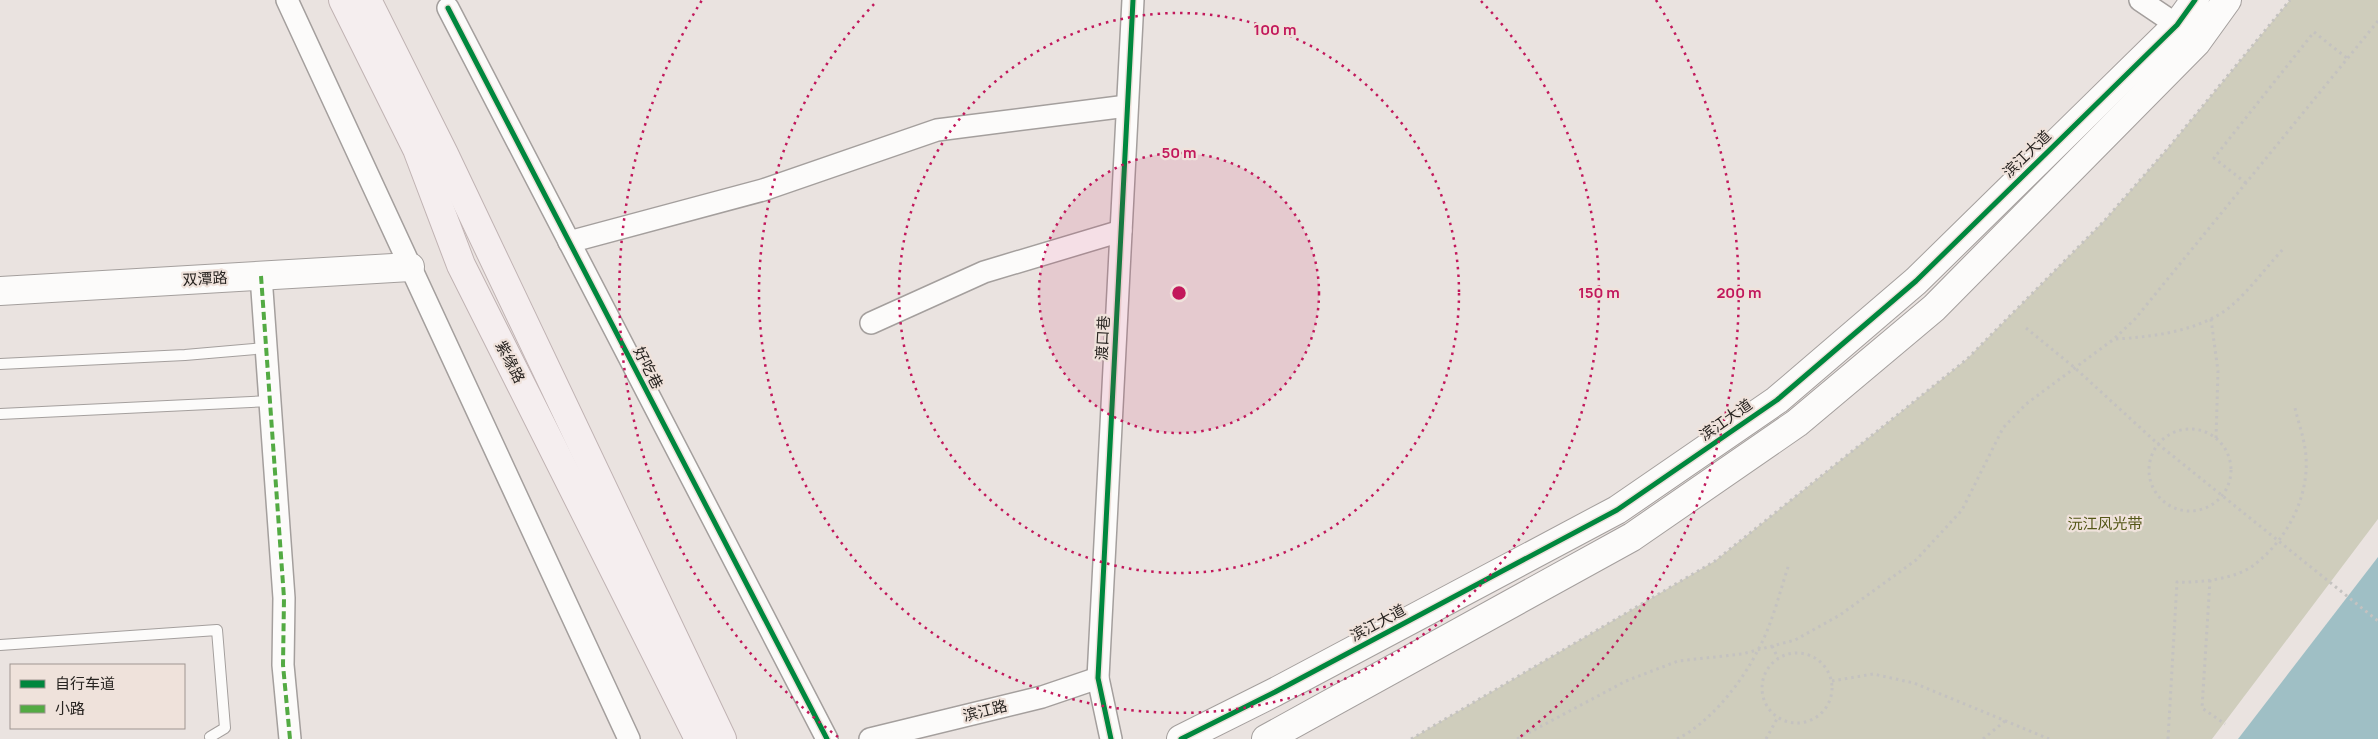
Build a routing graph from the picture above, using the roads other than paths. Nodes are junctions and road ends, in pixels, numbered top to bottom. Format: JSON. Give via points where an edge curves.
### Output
{"nodes":[{"id":1,"x":287,"y":0,"type":"edge"},
{"id":2,"x":343,"y":0,"type":"edge"},
{"id":3,"x":368,"y":0,"type":"edge"},
{"id":4,"x":1133,"y":0,"type":"edge"},
{"id":5,"x":2140,"y":0,"type":"edge"},
{"id":6,"x":2195,"y":0,"type":"edge"},
{"id":7,"x":2227,"y":0,"type":"edge"},
{"id":8,"x":448,"y":8,"type":"dead end"},
{"id":9,"x":2177,"y":25,"type":"junction"},
{"id":10,"x":2196,"y":44,"type":"junction"},
{"id":11,"x":1127,"y":106,"type":"junction"},
{"id":12,"x":1121,"y":231,"type":"junction"},
{"id":13,"x":569,"y":242,"type":"junction"},
{"id":14,"x":410,"y":267,"type":"junction"},
{"id":15,"x":261,"y":276,"type":"junction"},
{"id":16,"x":0,"y":291,"type":"edge"},
{"id":17,"x":871,"y":323,"type":"dead end"},
{"id":18,"x":266,"y":348,"type":"junction"},
{"id":19,"x":0,"y":364,"type":"edge"},
{"id":20,"x":270,"y":401,"type":"junction"},
{"id":21,"x":0,"y":414,"type":"edge"},
{"id":22,"x":0,"y":645,"type":"edge"},
{"id":23,"x":1098,"y":678,"type":"junction"},
{"id":24,"x":698,"y":722,"type":"edge"},
{"id":25,"x":211,"y":739,"type":"edge"},
{"id":26,"x":290,"y":739,"type":"edge"},
{"id":27,"x":629,"y":739,"type":"edge"},
{"id":28,"x":722,"y":739,"type":"edge"},
{"id":29,"x":826,"y":739,"type":"edge"},
{"id":30,"x":870,"y":739,"type":"edge"},
{"id":31,"x":1111,"y":739,"type":"edge"},
{"id":32,"x":1181,"y":739,"type":"edge"},
{"id":33,"x":1266,"y":739,"type":"edge"}],
"edges":[{"from":1,"to":14,"type":"street"},
{"from":2,"to":24,"type":"main road","name":"紫缘路","via":[[417,149],[461,265]]},
{"from":3,"to":24,"type":"main road","name":"紫缘路","via":[[444,154]]},
{"from":4,"to":11,"type":"street","name":"渡口巷"},
{"from":5,"to":9,"type":"street"},
{"from":6,"to":9,"type":"street","name":"滨江大道"},
{"from":7,"to":10,"type":"street"},
{"from":8,"to":13,"type":"street","name":"好吃巷"},
{"from":9,"to":10,"type":"street"},
{"from":9,"to":32,"type":"street","name":"滨江大道","via":[[1916,281],[1777,400],[1617,510]]},
{"from":10,"to":33,"type":"street","via":[[1934,308],[1797,423],[1632,538]]},
{"from":11,"to":12,"type":"street","name":"渡口巷"},
{"from":11,"to":13,"type":"street","via":[[937,130],[764,190]]},
{"from":12,"to":17,"type":"street","via":[[984,272]]},
{"from":12,"to":23,"type":"street","name":"渡口巷"},
{"from":13,"to":29,"type":"street","name":"好吃巷"},
{"from":14,"to":15,"type":"street","name":"双潭路"},
{"from":14,"to":27,"type":"street"},
{"from":15,"to":16,"type":"street","name":"双潭路"},
{"from":15,"to":18,"type":"street"},
{"from":18,"to":19,"type":"lane","via":[[175,356]]},
{"from":18,"to":20,"type":"street"},
{"from":20,"to":21,"type":"lane"},
{"from":20,"to":26,"type":"street","via":[[284,598],[282,665]]},
{"from":22,"to":25,"type":"lane","via":[[217,630],[225,728]]},
{"from":23,"to":30,"type":"street","name":"滨江路","via":[[1042,697]]},
{"from":23,"to":31,"type":"street","name":"渡口巷"},
{"from":24,"to":28,"type":"main road"}]}
